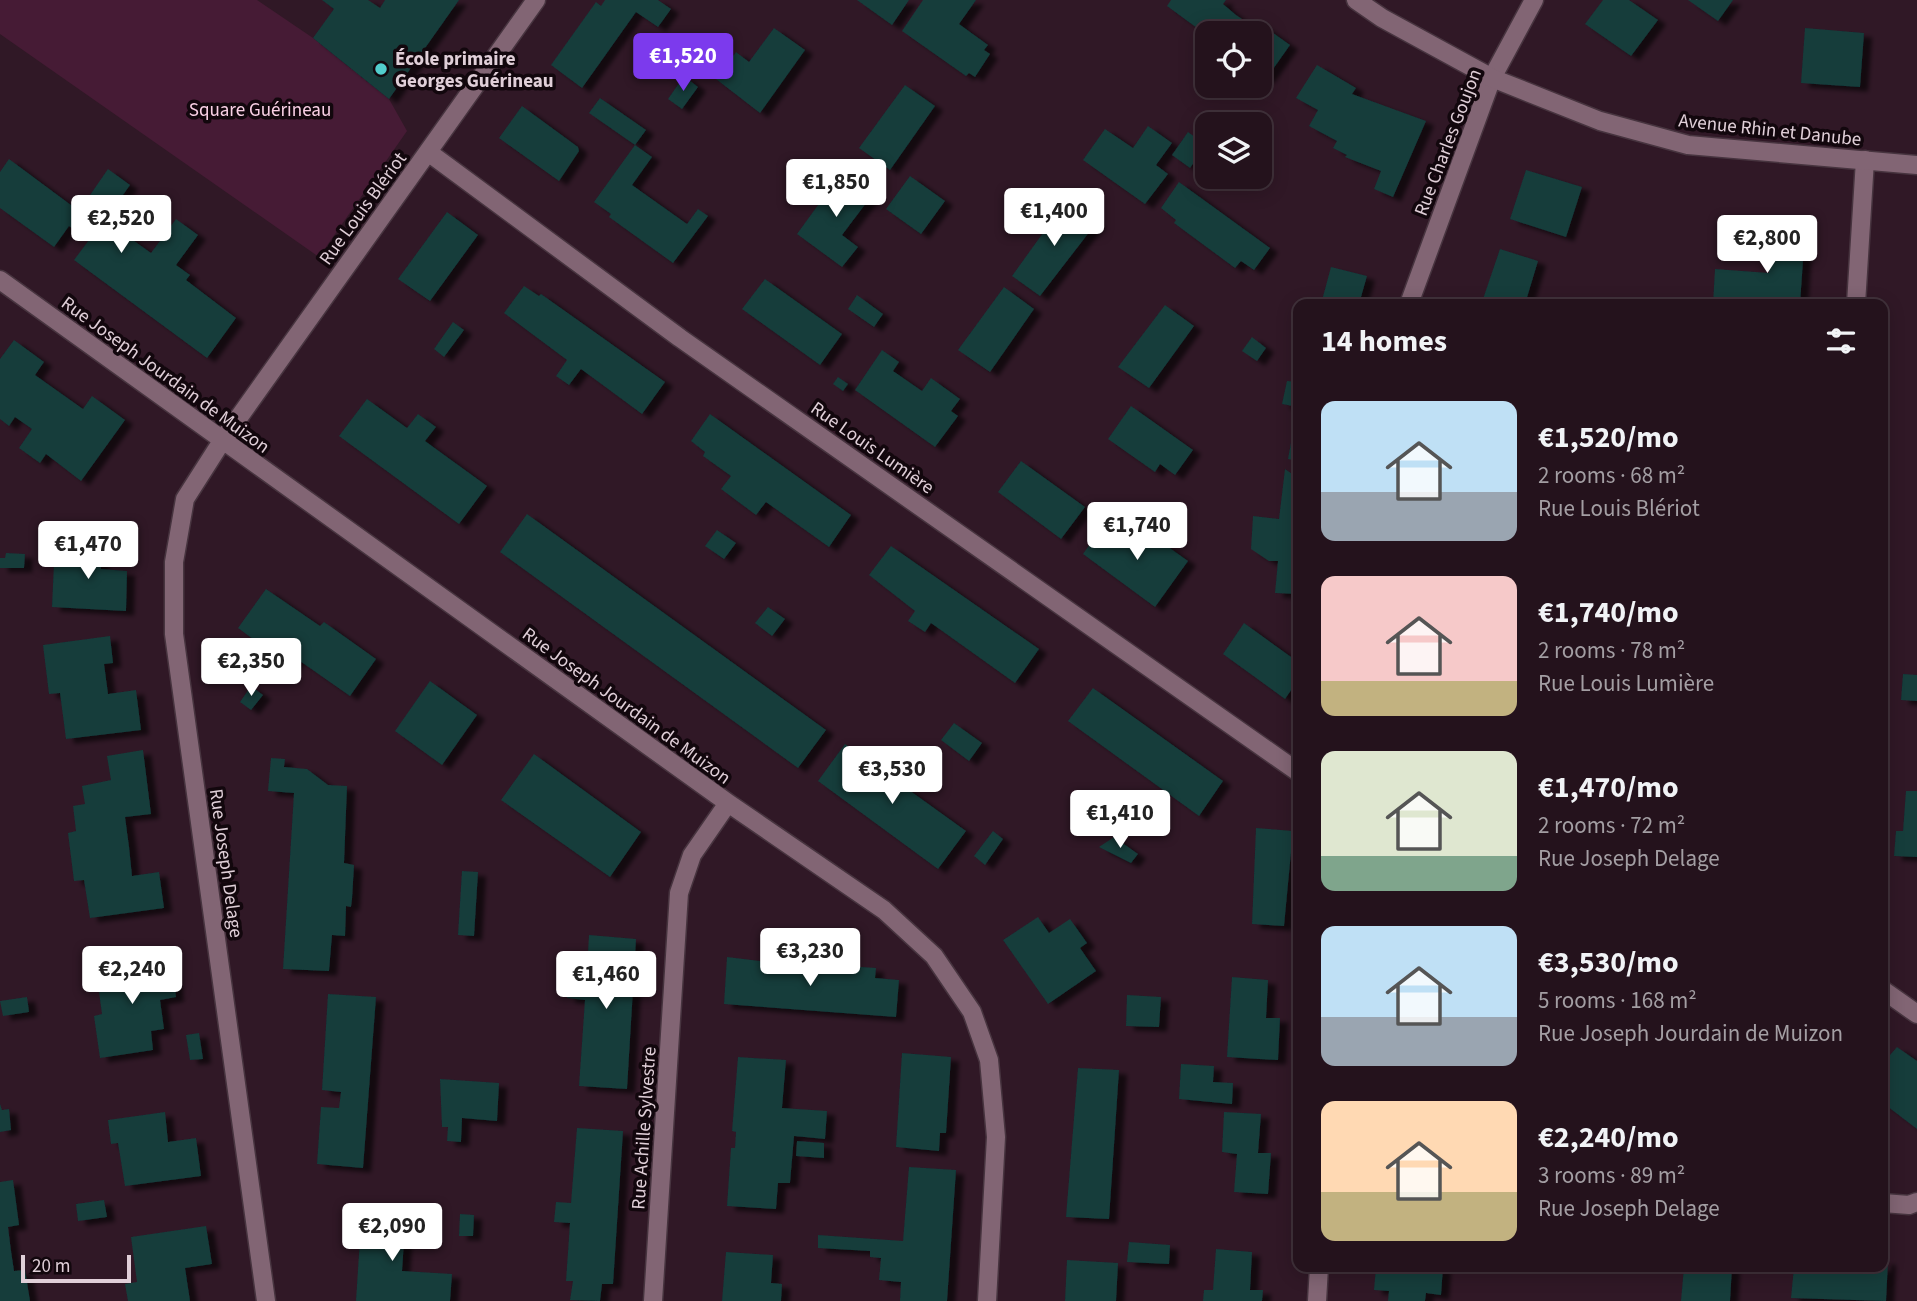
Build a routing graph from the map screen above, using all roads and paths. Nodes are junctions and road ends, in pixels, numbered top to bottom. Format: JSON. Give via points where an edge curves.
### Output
{"nodes":[{"id":1,"x":536,"y":0,"type":"edge"},
{"id":2,"x":1356,"y":0,"type":"edge"},
{"id":3,"x":1534,"y":0,"type":"edge"},
{"id":4,"x":1492,"y":78,"type":"junction"},
{"id":5,"x":428,"y":152,"type":"junction"},
{"id":6,"x":1866,"y":160,"type":"junction"},
{"id":7,"x":1917,"y":165,"type":"edge"},
{"id":8,"x":0,"y":281,"type":"edge"},
{"id":9,"x":1411,"y":299,"type":"edge"},
{"id":10,"x":1856,"y":299,"type":"edge"},
{"id":11,"x":222,"y":441,"type":"junction"},
{"id":12,"x":1293,"y":768,"type":"edge"},
{"id":13,"x":728,"y":803,"type":"junction"},
{"id":14,"x":1888,"y":994,"type":"edge"},
{"id":15,"x":1917,"y":1014,"type":"edge"},
{"id":16,"x":1917,"y":1202,"type":"edge"},
{"id":17,"x":1888,"y":1203,"type":"edge"},
{"id":18,"x":1319,"y":1272,"type":"edge"},
{"id":19,"x":266,"y":1301,"type":"edge"},
{"id":20,"x":653,"y":1301,"type":"edge"},
{"id":21,"x":987,"y":1301,"type":"edge"},
{"id":22,"x":1317,"y":1301,"type":"edge"}],
"edges":[{"from":1,"to":5,"type":"street","name":"Rue Louis Blériot"},
{"from":2,"to":4,"type":"street","name":"Avenue Rhin et Danube"},
{"from":3,"to":4,"type":"street","name":"Rue Charles Goujon"},
{"from":4,"to":6,"type":"street","name":"Avenue Rhin et Danube","via":[[1600,121],[1688,145]]},
{"from":4,"to":9,"type":"street","name":"Rue Charles Goujon"},
{"from":5,"to":11,"type":"street","name":"Rue Louis Blériot"},
{"from":5,"to":12,"type":"street","name":"Rue Louis Lumière","via":[[691,345]]},
{"from":6,"to":7,"type":"street","name":"Avenue Rhin et Danube"},
{"from":6,"to":10,"type":"street"},
{"from":8,"to":11,"type":"street","name":"Rue Joseph Jourdain de Muizon"},
{"from":11,"to":13,"type":"street","name":"Rue Joseph Jourdain de Muizon"},
{"from":11,"to":19,"type":"street","name":"Rue Joseph Delage","via":[[185,499],[174,562],[174,634]]},
{"from":13,"to":20,"type":"street","name":"Rue Achille Sylvestre","via":[[692,855],[679,893]]},
{"from":13,"to":21,"type":"street","name":"Rue Joseph Jourdain de Muizon","via":[[884,909],[934,956],[972,1012],[989,1060],[996,1137]]},
{"from":14,"to":15,"type":"street"},
{"from":16,"to":17,"type":"street"},
{"from":18,"to":22,"type":"street"}]}
